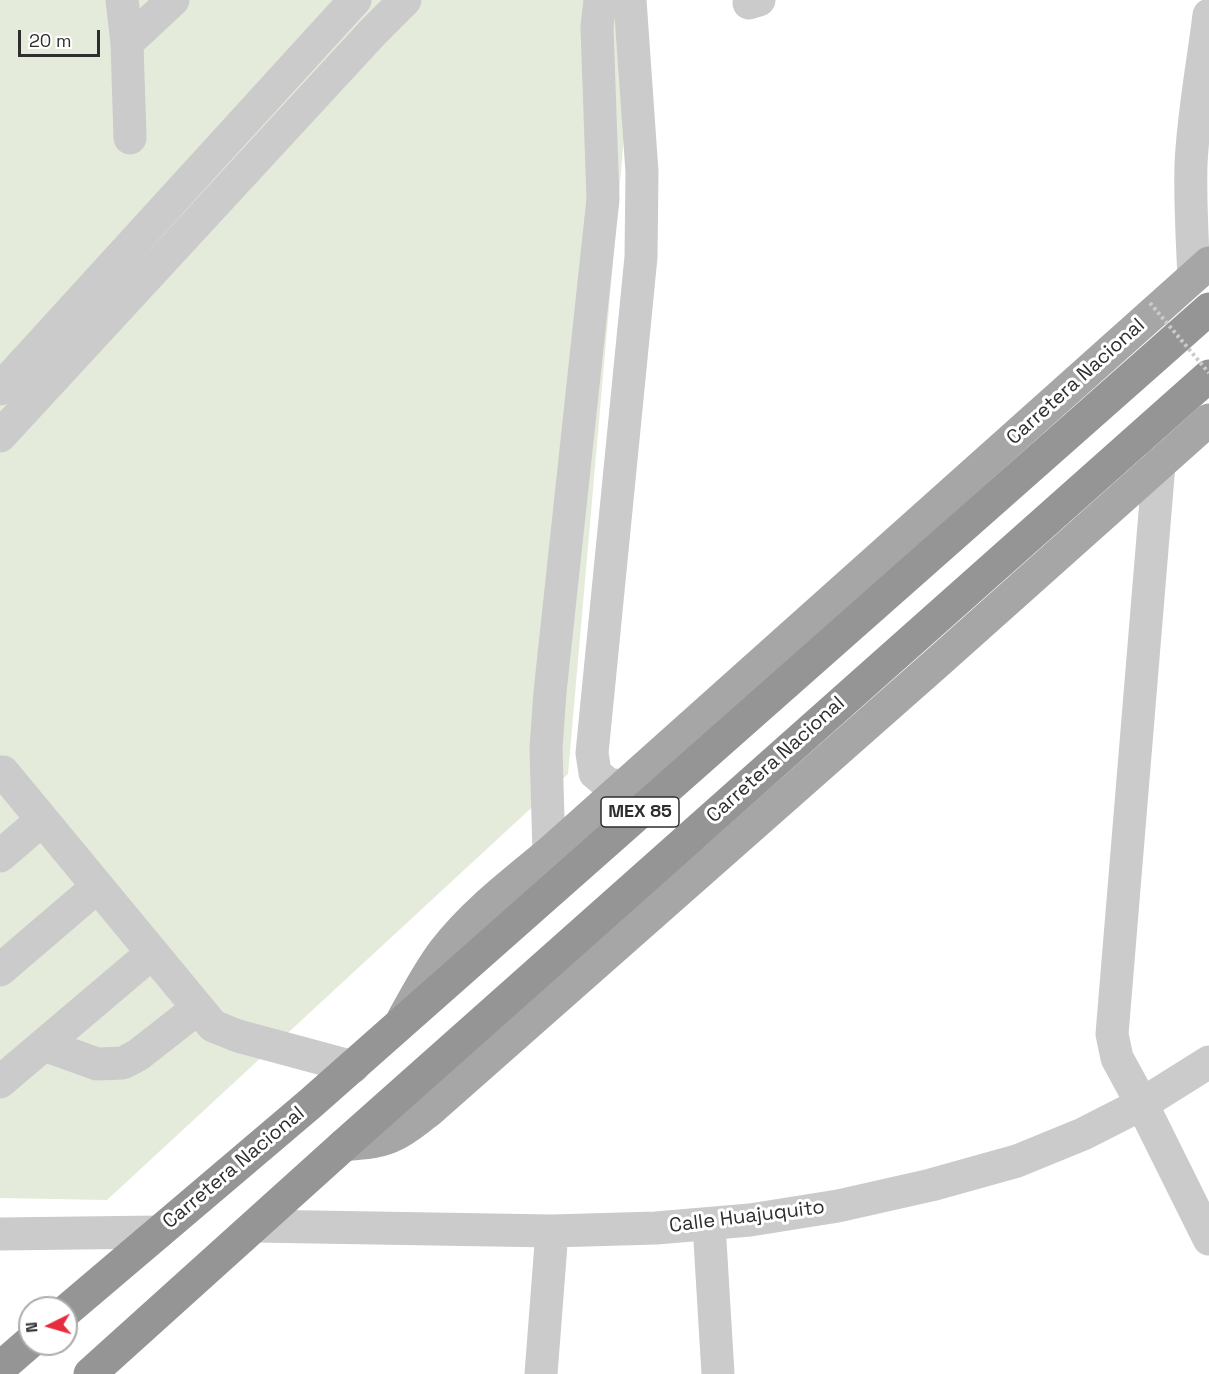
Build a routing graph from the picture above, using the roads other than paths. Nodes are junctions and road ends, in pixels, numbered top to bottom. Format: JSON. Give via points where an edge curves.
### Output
{"nodes":[{"id":1,"x":122,"y":0,"type":"edge"},
{"id":2,"x":173,"y":0,"type":"edge"},
{"id":3,"x":405,"y":0,"type":"edge"},
{"id":4,"x":600,"y":0,"type":"edge"},
{"id":5,"x":630,"y":0,"type":"edge"},
{"id":6,"x":348,"y":2,"type":"edge"},
{"id":7,"x":1209,"y":15,"type":"edge"},
{"id":8,"x":373,"y":32,"type":"junction"},
{"id":9,"x":126,"y":43,"type":"junction"},
{"id":10,"x":130,"y":138,"type":"dead end"},
{"id":11,"x":1202,"y":269,"type":"edge"},
{"id":12,"x":1209,"y":309,"type":"edge"},
{"id":13,"x":1209,"y":374,"type":"edge"},
{"id":14,"x":0,"y":388,"type":"edge"},
{"id":15,"x":1209,"y":420,"type":"edge"},
{"id":16,"x":0,"y":436,"type":"edge"},
{"id":17,"x":1160,"y":464,"type":"junction"},
{"id":18,"x":0,"y":771,"type":"edge"},
{"id":19,"x":624,"y":786,"type":"junction"},
{"id":20,"x":42,"y":820,"type":"junction"},
{"id":21,"x":549,"y":853,"type":"junction"},
{"id":22,"x":0,"y":856,"type":"edge"},
{"id":23,"x":97,"y":887,"type":"junction"},
{"id":24,"x":152,"y":953,"type":"junction"},
{"id":25,"x":0,"y":970,"type":"edge"},
{"id":26,"x":198,"y":1008,"type":"junction"},
{"id":27,"x":400,"y":1024,"type":"junction"},
{"id":28,"x":44,"y":1045,"type":"junction"},
{"id":29,"x":1209,"y":1062,"type":"edge"},
{"id":30,"x":353,"y":1066,"type":"junction"},
{"id":31,"x":0,"y":1082,"type":"edge"},
{"id":32,"x":1142,"y":1104,"type":"junction"},
{"id":33,"x":344,"y":1145,"type":"junction"},
{"id":34,"x":709,"y":1224,"type":"junction"},
{"id":35,"x":255,"y":1226,"type":"junction"},
{"id":36,"x":552,"y":1231,"type":"junction"},
{"id":37,"x":159,"y":1232,"type":"junction"},
{"id":38,"x":0,"y":1234,"type":"edge"},
{"id":39,"x":1209,"y":1239,"type":"edge"},
{"id":40,"x":78,"y":1301,"type":"edge"},
{"id":41,"x":18,"y":1352,"type":"edge"},
{"id":42,"x":0,"y":1368,"type":"edge"},
{"id":43,"x":90,"y":1374,"type":"edge"},
{"id":44,"x":541,"y":1374,"type":"edge"},
{"id":45,"x":718,"y":1374,"type":"edge"}],
"edges":[{"from":1,"to":9,"type":"street"},
{"from":2,"to":9,"type":"street"},
{"from":3,"to":8,"type":"street"},
{"from":4,"to":21,"type":"street","via":[[597,27],[603,199],[550,692],[546,748]]},
{"from":5,"to":19,"type":"street","via":[[642,172],[641,257],[592,753],[596,774],[608,784]]},
{"from":6,"to":8,"type":"street"},
{"from":6,"to":14,"type":"street"},
{"from":7,"to":11,"type":"street","via":[[1191,165],[1191,228]]},
{"from":8,"to":16,"type":"street"},
{"from":9,"to":10,"type":"street"},
{"from":11,"to":19,"type":"main road","name":"Carretera Nacional","number":"MEX 85"},
{"from":12,"to":27,"type":"highway","name":"Carretera Nacional","number":"MEX 85"},
{"from":13,"to":33,"type":"highway","name":"Carretera Nacional","number":"MEX 85"},
{"from":15,"to":17,"type":"main road","name":"Carretera Nacional"},
{"from":17,"to":32,"type":"street","via":[[1112,1034],[1117,1058]]},
{"from":17,"to":33,"type":"main road","name":"Carretera Nacional","via":[[429,1111],[393,1136]]},
{"from":18,"to":20,"type":"street"},
{"from":19,"to":21,"type":"main road","name":"Carretera Nacional","number":"MEX 85"},
{"from":20,"to":22,"type":"street"},
{"from":20,"to":23,"type":"street"},
{"from":21,"to":27,"type":"main road","name":"Carretera Nacional","number":"MEX 85","via":[[502,892],[444,951]]},
{"from":23,"to":24,"type":"street"},
{"from":23,"to":25,"type":"street"},
{"from":24,"to":26,"type":"street"},
{"from":24,"to":28,"type":"street"},
{"from":26,"to":28,"type":"street","via":[[123,1063],[97,1064]]},
{"from":26,"to":30,"type":"street","via":[[213,1026],[230,1033]]},
{"from":27,"to":30,"type":"highway","name":"Carretera Nacional","number":"MEX 85"},
{"from":28,"to":31,"type":"street"},
{"from":29,"to":32,"type":"street","name":"Calle Huajuquito"},
{"from":30,"to":37,"type":"highway","name":"Carretera Nacional","number":"MEX 85"},
{"from":32,"to":34,"type":"street","name":"Calle Huajuquito","via":[[1017,1161],[931,1185],[838,1206]]},
{"from":32,"to":39,"type":"street"},
{"from":33,"to":35,"type":"highway","name":"Carretera Nacional","number":"MEX 85"},
{"from":34,"to":36,"type":"street","name":"Calle Huajuquito"},
{"from":34,"to":45,"type":"street"},
{"from":35,"to":36,"type":"street","name":"Calle Huajuquito"},
{"from":35,"to":43,"type":"highway","name":"Carretera Nacional","number":"MEX 85"},
{"from":36,"to":44,"type":"street"},
{"from":37,"to":38,"type":"street"},
{"from":37,"to":40,"type":"highway","name":"Carretera Nacional","number":"MEX 85"},
{"from":41,"to":42,"type":"highway"}]}
